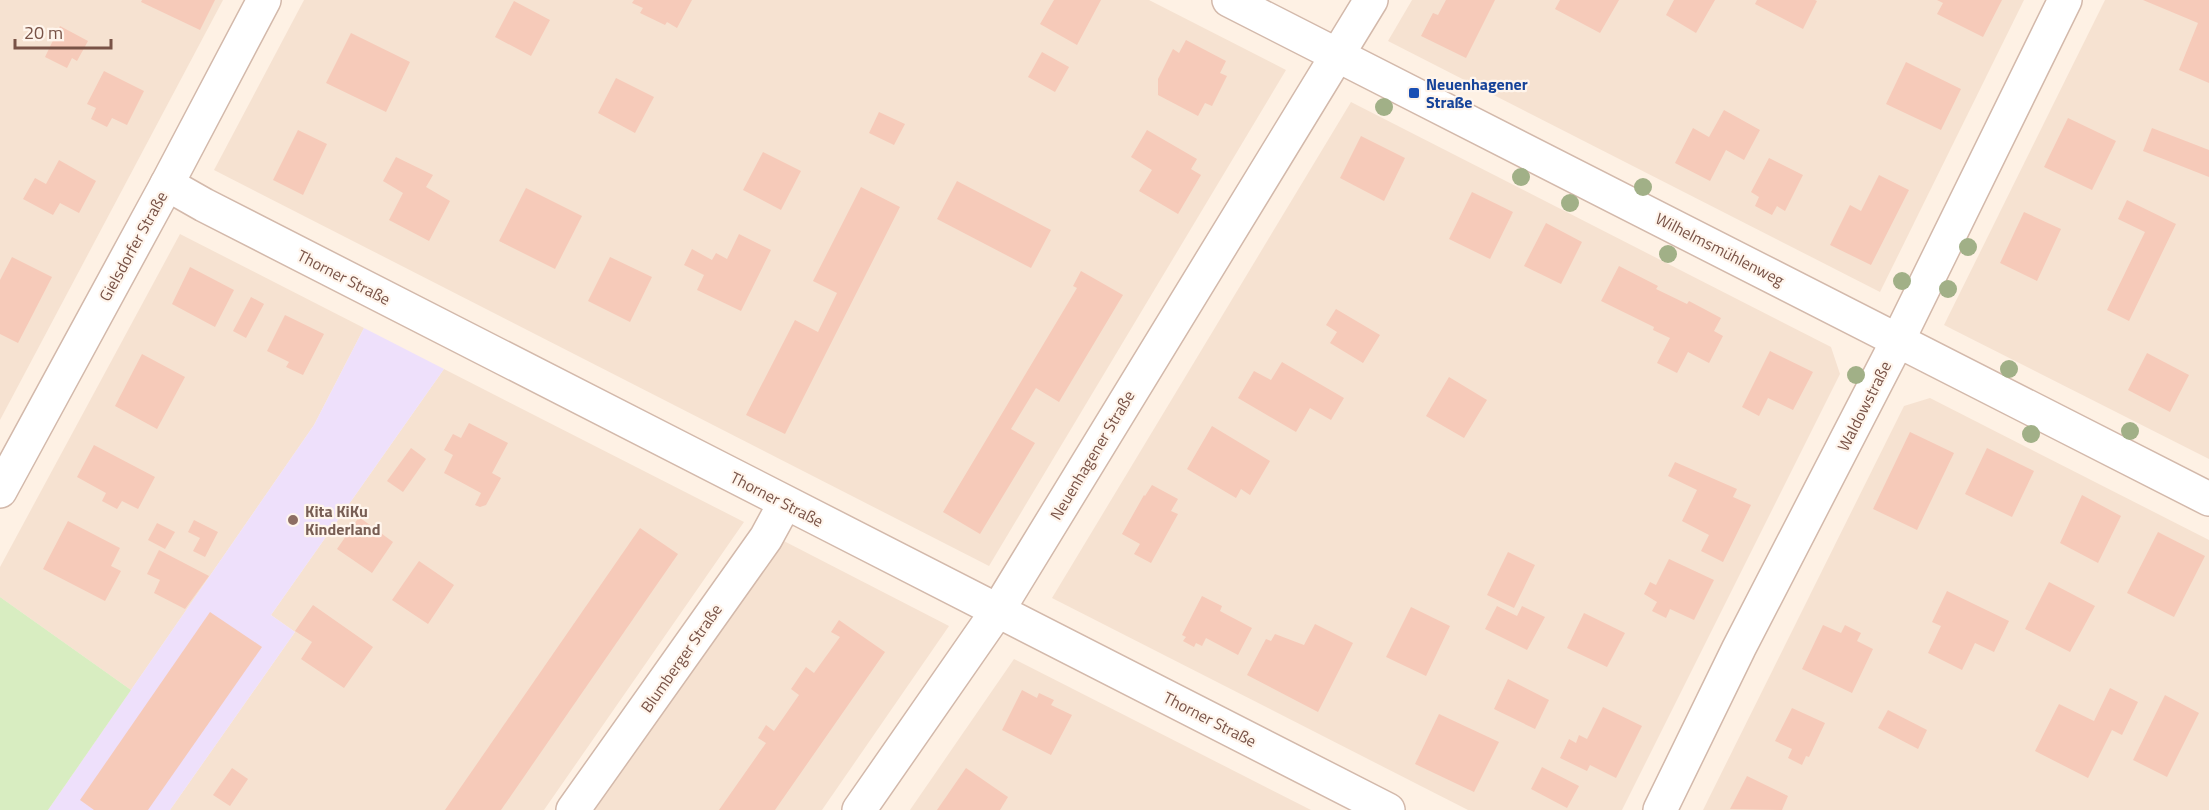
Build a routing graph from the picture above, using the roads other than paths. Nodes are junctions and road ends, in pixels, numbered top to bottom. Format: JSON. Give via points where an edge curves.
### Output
{"nodes":[{"id":1,"x":264,"y":0,"type":"edge"},
{"id":2,"x":1229,"y":0,"type":"edge"},
{"id":3,"x":1371,"y":0,"type":"edge"},
{"id":4,"x":2065,"y":0,"type":"edge"},
{"id":5,"x":1339,"y":55,"type":"junction"},
{"id":6,"x":167,"y":184,"type":"junction"},
{"id":7,"x":1898,"y":340,"type":"junction"},
{"id":8,"x":0,"y":491,"type":"edge"},
{"id":9,"x":2209,"y":500,"type":"edge"},
{"id":10,"x":785,"y":503,"type":"junction"},
{"id":11,"x":998,"y":610,"type":"junction"},
{"id":12,"x":573,"y":810,"type":"edge"},
{"id":13,"x":860,"y":810,"type":"edge"},
{"id":14,"x":1388,"y":810,"type":"edge"},
{"id":15,"x":1660,"y":810,"type":"edge"}],
"edges":[{"from":1,"to":6,"type":"street","name":"Gielsdorfer Straße"},
{"from":2,"to":5,"type":"street","name":"Wilhelmsmühlenweg"},
{"from":3,"to":5,"type":"street","name":"Neuenhagener Straße"},
{"from":4,"to":7,"type":"street","name":"Waldowstraße"},
{"from":5,"to":7,"type":"street","name":"Wilhelmsmühlenweg"},
{"from":5,"to":11,"type":"street","name":"Neuenhagener Straße"},
{"from":6,"to":8,"type":"street","name":"Gielsdorfer Straße"},
{"from":6,"to":10,"type":"street","name":"Thorner Straße"},
{"from":7,"to":9,"type":"street","name":"Wilhelmsmühlenweg"},
{"from":7,"to":15,"type":"street","name":"Waldowstraße"},
{"from":10,"to":11,"type":"street","name":"Thorner Straße"},
{"from":10,"to":12,"type":"street","name":"Blumberger Straße","via":[[766,538]]},
{"from":11,"to":13,"type":"street","name":"Neuenhagener Straße"},
{"from":11,"to":14,"type":"street","name":"Thorner Straße"}]}
